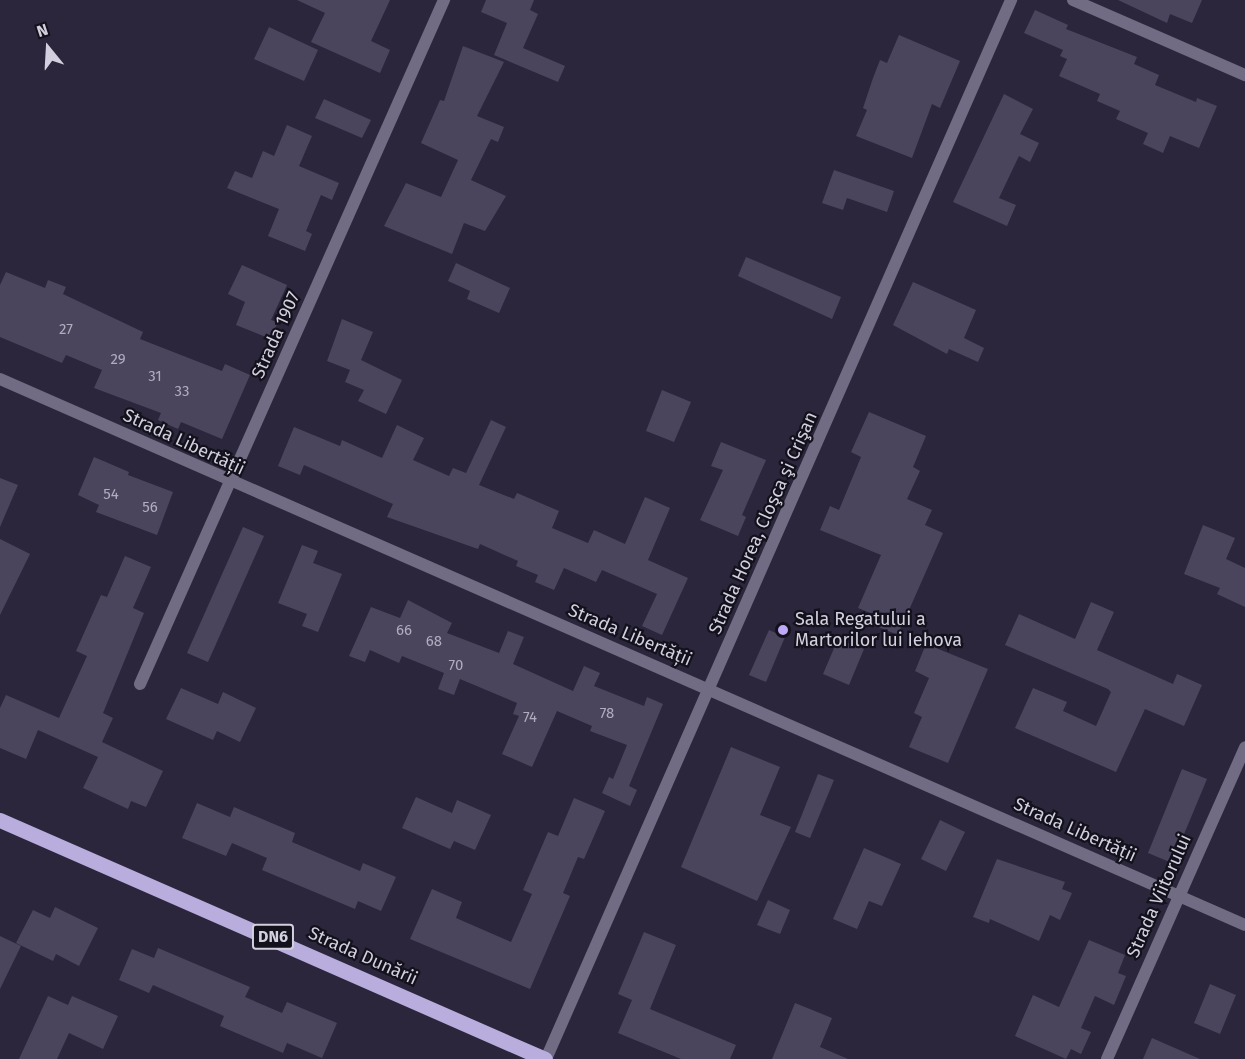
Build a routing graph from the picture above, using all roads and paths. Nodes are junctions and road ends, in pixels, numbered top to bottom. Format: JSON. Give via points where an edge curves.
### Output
{"nodes":[{"id":1,"x":444,"y":0,"type":"edge"},
{"id":2,"x":1011,"y":0,"type":"edge"},
{"id":3,"x":1073,"y":0,"type":"edge"},
{"id":4,"x":1245,"y":75,"type":"edge"},
{"id":5,"x":0,"y":379,"type":"edge"},
{"id":6,"x":230,"y":483,"type":"junction"},
{"id":7,"x":140,"y":684,"type":"dead end"},
{"id":8,"x":710,"y":689,"type":"junction"},
{"id":9,"x":1245,"y":747,"type":"edge"},
{"id":10,"x":0,"y":820,"type":"edge"},
{"id":11,"x":1179,"y":895,"type":"junction"},
{"id":12,"x":1245,"y":925,"type":"edge"},
{"id":13,"x":545,"y":1059,"type":"edge"},
{"id":14,"x":1107,"y":1059,"type":"edge"}],
"edges":[{"from":1,"to":6,"type":"street","name":"Strada 1907"},
{"from":2,"to":8,"type":"street","name":"Strada Horea, Cloşca şi Crişan"},
{"from":3,"to":4,"type":"street"},
{"from":5,"to":6,"type":"street","name":"Strada Libertății"},
{"from":6,"to":7,"type":"street","name":"Strada 1907"},
{"from":6,"to":8,"type":"street","name":"Strada Libertății"},
{"from":8,"to":11,"type":"street","name":"Strada Libertății"},
{"from":8,"to":13,"type":"street","name":"Strada Horea, Cloşca şi Crişan"},
{"from":9,"to":11,"type":"street","name":"Strada Viitorului"},
{"from":10,"to":13,"type":"main road","name":"Strada Dunării","number":"DN6","via":[[144,879]]},
{"from":11,"to":12,"type":"street","name":"Strada Libertății"},
{"from":11,"to":14,"type":"street","name":"Strada Viitorului"}]}
